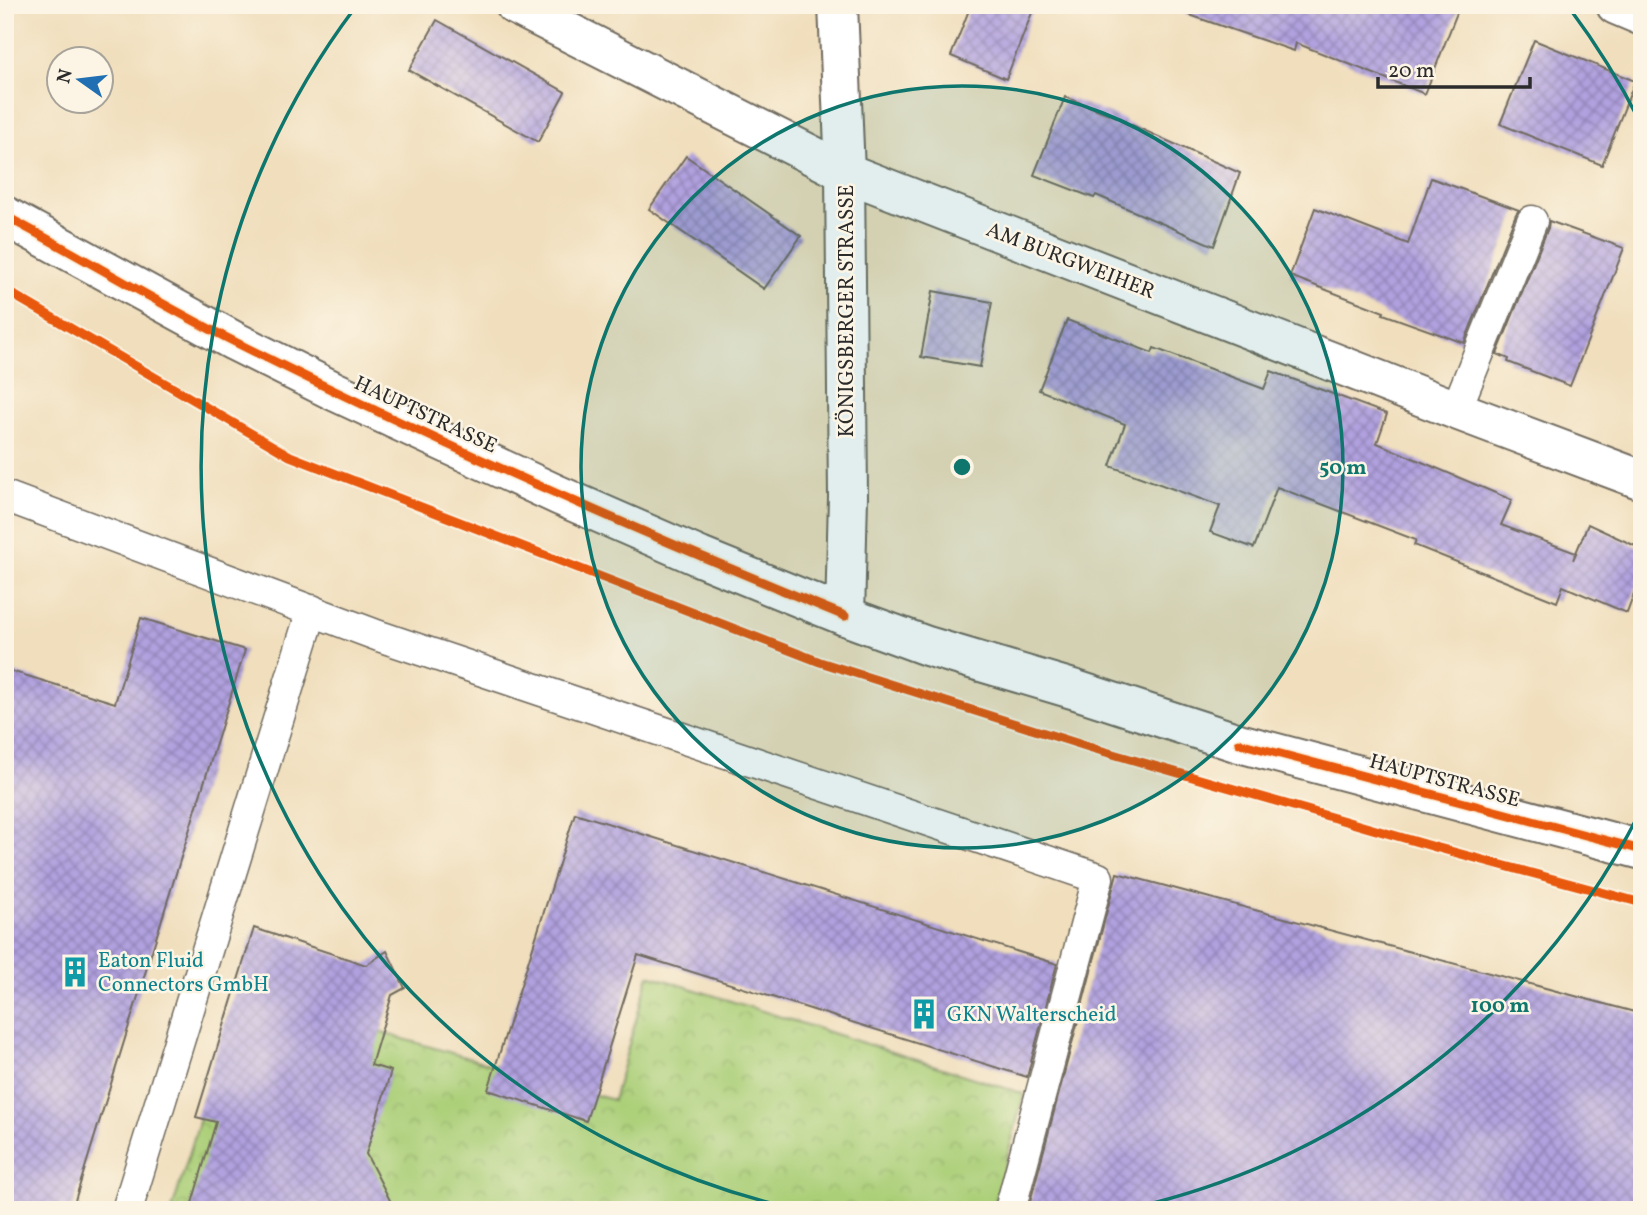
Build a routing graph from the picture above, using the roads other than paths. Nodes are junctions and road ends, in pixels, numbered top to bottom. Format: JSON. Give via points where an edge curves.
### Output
{"nodes":[{"id":1,"x":515,"y":5,"type":"edge"},
{"id":2,"x":838,"y":5,"type":"edge"},
{"id":3,"x":1615,"y":5,"type":"edge"},
{"id":4,"x":1642,"y":16,"type":"edge"},
{"id":5,"x":845,"y":172,"type":"junction"},
{"id":6,"x":5,"y":216,"type":"edge"},
{"id":7,"x":1532,"y":221,"type":"dead end"},
{"id":8,"x":1456,"y":410,"type":"junction"},
{"id":9,"x":1642,"y":480,"type":"edge"},
{"id":10,"x":5,"y":496,"type":"edge"},
{"id":11,"x":312,"y":610,"type":"junction"},
{"id":12,"x":845,"y":616,"type":"junction"},
{"id":13,"x":1642,"y":850,"type":"edge"},
{"id":14,"x":127,"y":1210,"type":"edge"},
{"id":15,"x":1010,"y":1210,"type":"edge"}],
"edges":[{"from":1,"to":5,"type":"street","name":"AM BURGWEIHER"},
{"from":2,"to":5,"type":"street","name":"KÖNIGSBERGER STRASSE"},
{"from":3,"to":4,"type":"street"},
{"from":5,"to":8,"type":"street","name":"AM BURGWEIHER"},
{"from":5,"to":12,"type":"street","name":"KÖNIGSBERGER STRASSE"},
{"from":6,"to":12,"type":"street","name":"HAUPTSTRASSE","via":[[334,391],[558,495]]},
{"from":7,"to":8,"type":"lane"},
{"from":8,"to":9,"type":"street","name":"AM BURGWEIHER"},
{"from":10,"to":11,"type":"lane"},
{"from":11,"to":14,"type":"lane"},
{"from":11,"to":15,"type":"lane","via":[[1098,878]]},
{"from":12,"to":13,"type":"street","name":"HAUPTSTRASSE","via":[[1239,743]]}]}
